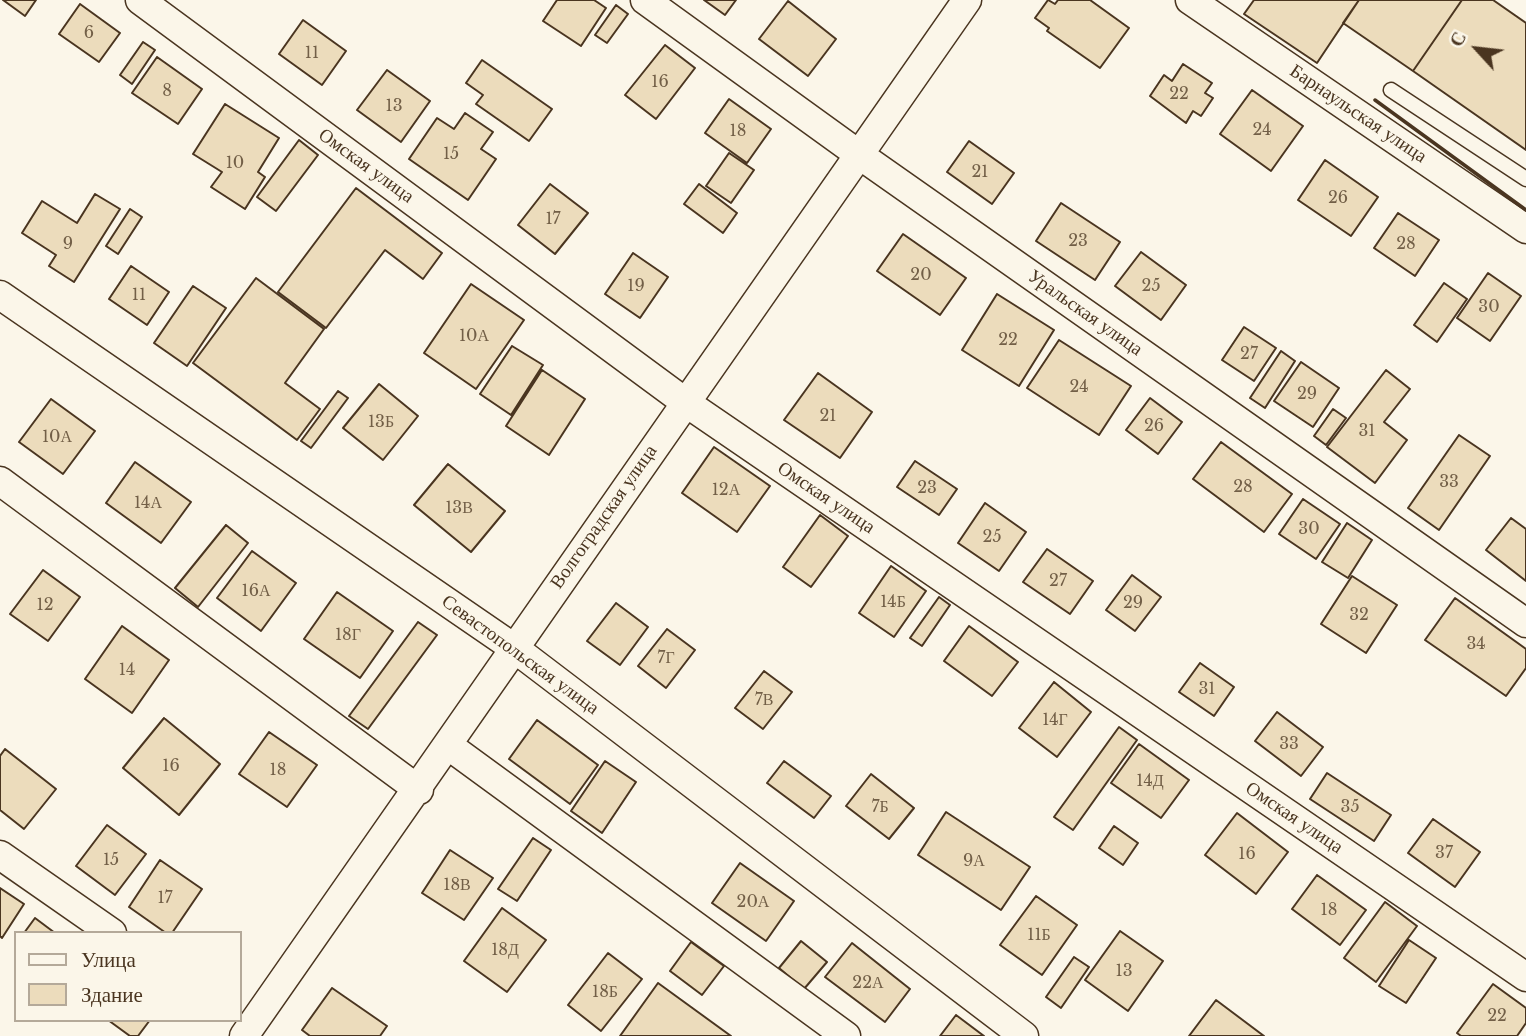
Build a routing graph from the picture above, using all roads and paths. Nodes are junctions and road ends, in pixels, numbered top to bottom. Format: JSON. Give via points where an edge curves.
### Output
{"nodes":[{"id":1,"x":140,"y":0,"type":"edge"},
{"id":2,"x":645,"y":0,"type":"edge"},
{"id":3,"x":967,"y":0,"type":"edge"},
{"id":4,"x":1190,"y":0,"type":"edge"},
{"id":5,"x":1391,"y":90,"type":"dead end"},
{"id":6,"x":861,"y":156,"type":"junction"},
{"id":7,"x":1526,"y":180,"type":"edge"},
{"id":8,"x":1526,"y":229,"type":"edge"},
{"id":9,"x":0,"y":295,"type":"edge"},
{"id":10,"x":685,"y":402,"type":"junction"},
{"id":11,"x":0,"y":481,"type":"edge"},
{"id":12,"x":1526,"y":623,"type":"edge"},
{"id":13,"x":514,"y":648,"type":"junction"},
{"id":14,"x":449,"y":746,"type":"junction"},
{"id":15,"x":419,"y":790,"type":"junction"},
{"id":16,"x":0,"y":855,"type":"edge"},
{"id":17,"x":110,"y":931,"type":"edge"},
{"id":18,"x":1526,"y":977,"type":"edge"},
{"id":19,"x":249,"y":1030,"type":"edge"},
{"id":20,"x":846,"y":1036,"type":"edge"},
{"id":21,"x":1024,"y":1036,"type":"edge"}],
"edges":[{"from":1,"to":10,"type":"street","name":"Омская улица"},
{"from":2,"to":6,"type":"street","name":"Уральская улица"},
{"from":3,"to":6,"type":"street","name":"Волгоградская улица"},
{"from":4,"to":8,"type":"street","name":"Барнаульская улица"},
{"from":5,"to":7,"type":"lane"},
{"from":6,"to":10,"type":"street","name":"Волгоградская улица"},
{"from":6,"to":12,"type":"street","name":"Уральская улица"},
{"from":9,"to":13,"type":"street","name":"Севастопольская улица"},
{"from":10,"to":13,"type":"street","name":"Волгоградская улица"},
{"from":10,"to":18,"type":"street","name":"Омская улица"},
{"from":11,"to":15,"type":"street"},
{"from":13,"to":14,"type":"street","name":"Волгоградская улица"},
{"from":13,"to":21,"type":"street","name":"Севастопольская улица"},
{"from":14,"to":15,"type":"street","name":"Волгоградская улица"},
{"from":14,"to":20,"type":"street"},
{"from":15,"to":19,"type":"street","name":"Волгоградская улица"},
{"from":16,"to":17,"type":"street"}]}
